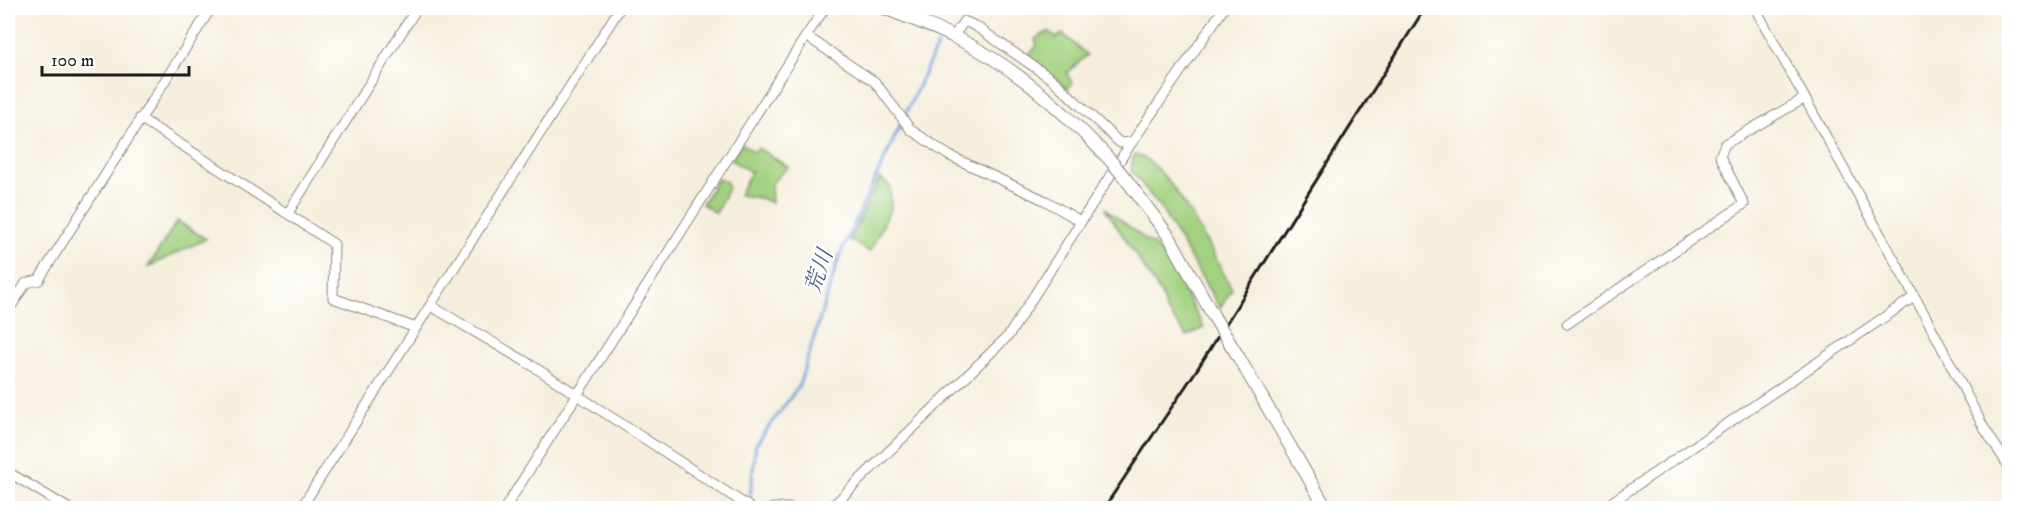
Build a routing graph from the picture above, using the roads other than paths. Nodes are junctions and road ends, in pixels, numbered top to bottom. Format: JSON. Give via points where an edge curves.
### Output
{"nodes":[{"id":1,"x":211,"y":8,"type":"edge"},
{"id":2,"x":417,"y":8,"type":"edge"},
{"id":3,"x":620,"y":8,"type":"edge"},
{"id":4,"x":825,"y":8,"type":"edge"},
{"id":5,"x":884,"y":8,"type":"edge"},
{"id":6,"x":1224,"y":8,"type":"edge"},
{"id":7,"x":1755,"y":8,"type":"edge"},
{"id":8,"x":806,"y":36,"type":"junction"},
{"id":9,"x":954,"y":36,"type":"junction"},
{"id":10,"x":1805,"y":98,"type":"junction"},
{"id":11,"x":140,"y":118,"type":"junction"},
{"id":12,"x":1132,"y":142,"type":"junction"},
{"id":13,"x":288,"y":213,"type":"junction"},
{"id":14,"x":1080,"y":221,"type":"junction"},
{"id":15,"x":1914,"y":297,"type":"junction"},
{"id":16,"x":431,"y":306,"type":"junction"},
{"id":17,"x":8,"y":311,"type":"edge"},
{"id":18,"x":1567,"y":324,"type":"dead end"},
{"id":19,"x":416,"y":328,"type":"junction"},
{"id":20,"x":578,"y":395,"type":"junction"},
{"id":21,"x":2010,"y":468,"type":"edge"},
{"id":22,"x":8,"y":472,"type":"edge"},
{"id":23,"x":749,"y":507,"type":"edge"},
{"id":24,"x":68,"y":508,"type":"edge"},
{"id":25,"x":301,"y":508,"type":"edge"},
{"id":26,"x":505,"y":508,"type":"edge"},
{"id":27,"x":772,"y":508,"type":"edge"},
{"id":28,"x":789,"y":508,"type":"edge"},
{"id":29,"x":823,"y":508,"type":"edge"},
{"id":30,"x":1326,"y":508,"type":"edge"},
{"id":31,"x":1603,"y":508,"type":"edge"}],
"edges":[{"from":1,"to":11,"type":"street"},
{"from":2,"to":13,"type":"street"},
{"from":3,"to":16,"type":"street"},
{"from":4,"to":8,"type":"street"},
{"from":5,"to":9,"type":"street"},
{"from":6,"to":12,"type":"street"},
{"from":7,"to":10,"type":"street"},
{"from":8,"to":14,"type":"street","via":[[875,82],[905,123],[948,155]]},
{"from":8,"to":20,"type":"street"},
{"from":9,"to":12,"type":"street","via":[[964,21],[977,27],[1053,80],[1120,143]]},
{"from":9,"to":30,"type":"street","bridge":true,"via":[[1043,95],[1125,178],[1170,238]]},
{"from":10,"to":15,"type":"street"},
{"from":10,"to":18,"type":"street","via":[[1725,144],[1720,156],[1744,204]]},
{"from":11,"to":13,"type":"street"},
{"from":11,"to":17,"type":"street","via":[[39,280],[26,283]]},
{"from":12,"to":14,"type":"street"},
{"from":13,"to":19,"type":"street","via":[[334,244],[333,298]]},
{"from":14,"to":29,"type":"street","via":[[1003,342],[836,503]]},
{"from":15,"to":21,"type":"street","via":[[1984,428]]},
{"from":15,"to":31,"type":"street"},
{"from":16,"to":19,"type":"street"},
{"from":16,"to":20,"type":"street"},
{"from":19,"to":25,"type":"street"},
{"from":20,"to":23,"type":"street"},
{"from":20,"to":26,"type":"street"},
{"from":22,"to":24,"type":"street"},
{"from":27,"to":28,"type":"street"}]}
